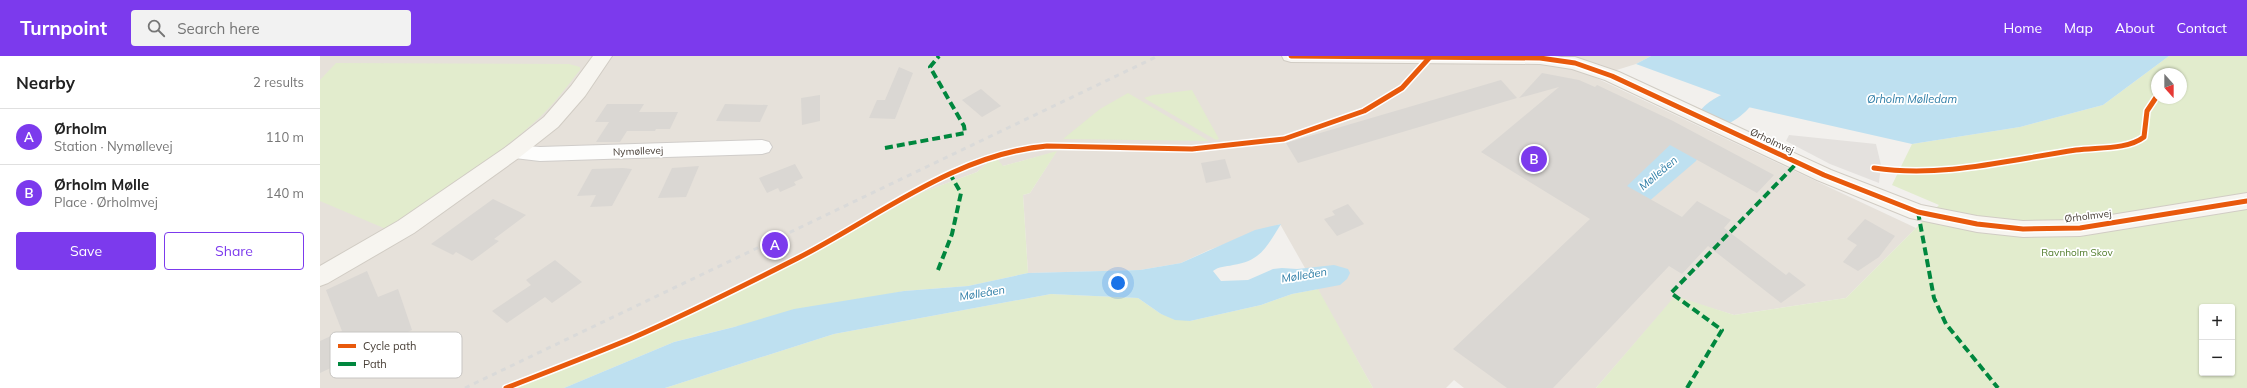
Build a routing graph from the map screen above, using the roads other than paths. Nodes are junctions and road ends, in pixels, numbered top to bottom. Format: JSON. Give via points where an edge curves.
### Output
{"nodes":[{"id":1,"x":603,"y":56,"type":"edge"},
{"id":2,"x":1291,"y":56,"type":"edge"},
{"id":3,"x":762,"y":147,"type":"dead end"},
{"id":4,"x":514,"y":152,"type":"junction"},
{"id":5,"x":2247,"y":201,"type":"edge"},
{"id":6,"x":320,"y":277,"type":"edge"}],
"edges":[{"from":1,"to":4,"type":"street","via":[[578,91],[551,122]]},
{"from":2,"to":5,"type":"street","name":"Ørholmvej","via":[[1540,58],[1575,64],[1612,76],[1824,175],[1918,212],[1977,224],[2023,229],[2080,228]]},
{"from":3,"to":4,"type":"street","name":"Nymøllevej","via":[[540,154]]},
{"from":4,"to":6,"type":"street","via":[[406,227]]}]}
